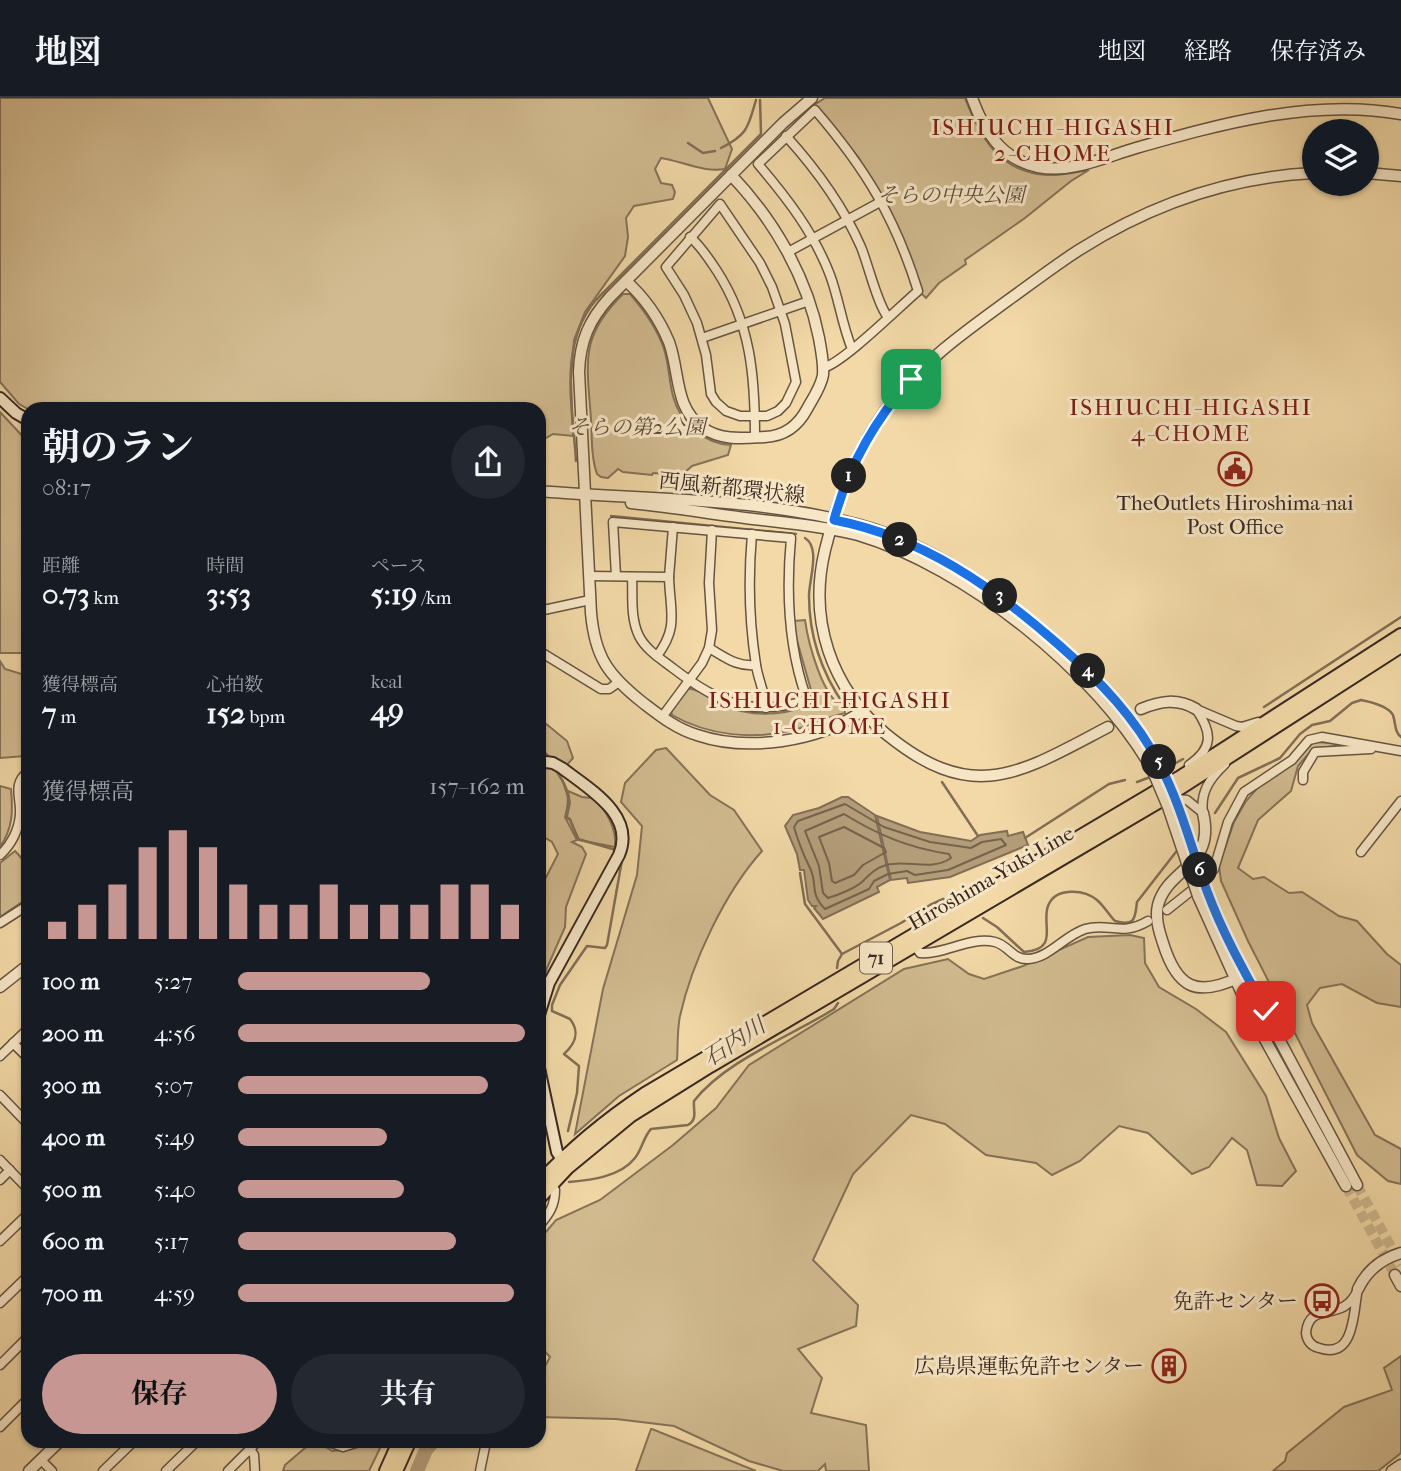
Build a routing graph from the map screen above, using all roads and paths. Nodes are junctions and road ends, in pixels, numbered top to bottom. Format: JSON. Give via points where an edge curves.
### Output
{"nodes":[{"id":1,"x":812,"y":98,"type":"edge"},
{"id":2,"x":972,"y":98,"type":"edge"},
{"id":3,"x":1401,"y":114,"type":"edge"},
{"id":4,"x":786,"y":136,"type":"junction"},
{"id":5,"x":1302,"y":174,"type":"edge"},
{"id":6,"x":1379,"y":174,"type":"edge"},
{"id":7,"x":731,"y":175,"type":"junction"},
{"id":8,"x":1401,"y":176,"type":"edge"},
{"id":9,"x":882,"y":201,"type":"junction"},
{"id":10,"x":848,"y":219,"type":"junction"},
{"id":11,"x":690,"y":237,"type":"junction"},
{"id":12,"x":813,"y":239,"type":"junction"},
{"id":13,"x":788,"y":252,"type":"junction"},
{"id":14,"x":626,"y":281,"type":"junction"},
{"id":15,"x":809,"y":301,"type":"junction"},
{"id":16,"x":782,"y":311,"type":"junction"},
{"id":17,"x":888,"y":317,"type":"junction"},
{"id":18,"x":742,"y":324,"type":"junction"},
{"id":19,"x":702,"y":338,"type":"junction"},
{"id":20,"x":852,"y":349,"type":"junction"},
{"id":21,"x":823,"y":368,"type":"junction"},
{"id":22,"x":0,"y":398,"type":"edge"},
{"id":23,"x":21,"y":416,"type":"edge"},
{"id":24,"x":755,"y":416,"type":"junction"},
{"id":25,"x":755,"y":438,"type":"junction"},
{"id":26,"x":546,"y":492,"type":"edge"},
{"id":27,"x":546,"y":498,"type":"edge"},
{"id":28,"x":585,"y":498,"type":"junction"},
{"id":29,"x":832,"y":525,"type":"junction"},
{"id":30,"x":673,"y":527,"type":"junction"},
{"id":31,"x":712,"y":530,"type":"junction"},
{"id":32,"x":752,"y":534,"type":"junction"},
{"id":33,"x":589,"y":576,"type":"junction"},
{"id":34,"x":616,"y":576,"type":"junction"},
{"id":35,"x":632,"y":576,"type":"junction"},
{"id":36,"x":669,"y":577,"type":"junction"},
{"id":37,"x":590,"y":600,"type":"junction"},
{"id":38,"x":546,"y":609,"type":"edge"},
{"id":39,"x":1401,"y":635,"type":"edge"},
{"id":40,"x":1401,"y":646,"type":"edge"},
{"id":41,"x":709,"y":648,"type":"junction"},
{"id":42,"x":1401,"y":653,"type":"edge"},
{"id":43,"x":546,"y":654,"type":"edge"},
{"id":44,"x":657,"y":656,"type":"junction"},
{"id":45,"x":756,"y":665,"type":"junction"},
{"id":46,"x":1355,"y":676,"type":"junction"},
{"id":47,"x":689,"y":681,"type":"junction"},
{"id":48,"x":619,"y":682,"type":"junction"},
{"id":49,"x":766,"y":708,"type":"junction"},
{"id":50,"x":1141,"y":709,"type":"dead end"},
{"id":51,"x":1196,"y":709,"type":"junction"},
{"id":52,"x":862,"y":710,"type":"junction"},
{"id":53,"x":1280,"y":714,"type":"junction"},
{"id":54,"x":662,"y":717,"type":"junction"},
{"id":55,"x":1108,"y":727,"type":"dead end"},
{"id":56,"x":1381,"y":748,"type":"junction"},
{"id":57,"x":1401,"y":751,"type":"edge"},
{"id":58,"x":1239,"y":752,"type":"junction"},
{"id":59,"x":546,"y":763,"type":"edge"},
{"id":60,"x":1156,"y":766,"type":"junction"},
{"id":61,"x":21,"y":779,"type":"edge"},
{"id":62,"x":1303,"y":780,"type":"dead end"},
{"id":63,"x":1163,"y":799,"type":"junction"},
{"id":64,"x":1401,"y":800,"type":"edge"},
{"id":65,"x":1131,"y":807,"type":"junction"},
{"id":66,"x":1203,"y":813,"type":"junction"},
{"id":67,"x":1362,"y":852,"type":"dead end"},
{"id":68,"x":0,"y":855,"type":"edge"},
{"id":69,"x":1202,"y":893,"type":"junction"},
{"id":70,"x":21,"y":910,"type":"edge"},
{"id":71,"x":1167,"y":910,"type":"dead end"},
{"id":72,"x":1147,"y":921,"type":"dead end"},
{"id":73,"x":0,"y":923,"type":"edge"},
{"id":74,"x":911,"y":942,"type":"junction"},
{"id":75,"x":21,"y":971,"type":"edge"},
{"id":76,"x":1246,"y":974,"type":"junction"},
{"id":77,"x":1235,"y":979,"type":"junction"},
{"id":78,"x":0,"y":988,"type":"edge"},
{"id":79,"x":546,"y":993,"type":"edge"},
{"id":80,"x":21,"y":1036,"type":"edge"},
{"id":81,"x":13,"y":1043,"type":"junction"},
{"id":82,"x":21,"y":1051,"type":"edge"},
{"id":83,"x":0,"y":1056,"type":"edge"},
{"id":84,"x":0,"y":1096,"type":"edge"},
{"id":85,"x":546,"y":1101,"type":"edge"},
{"id":86,"x":21,"y":1117,"type":"edge"},
{"id":87,"x":0,"y":1160,"type":"edge"},
{"id":88,"x":565,"y":1163,"type":"junction"},
{"id":89,"x":10,"y":1170,"type":"junction"},
{"id":90,"x":0,"y":1180,"type":"edge"},
{"id":91,"x":546,"y":1181,"type":"edge"},
{"id":92,"x":21,"y":1182,"type":"edge"},
{"id":93,"x":546,"y":1183,"type":"edge"},
{"id":94,"x":546,"y":1218,"type":"edge"},
{"id":95,"x":21,"y":1221,"type":"edge"},
{"id":96,"x":0,"y":1241,"type":"edge"},
{"id":97,"x":1401,"y":1253,"type":"edge"},
{"id":98,"x":1395,"y":1275,"type":"dead end"},
{"id":99,"x":21,"y":1283,"type":"edge"},
{"id":100,"x":1401,"y":1286,"type":"edge"},
{"id":101,"x":1358,"y":1289,"type":"junction"},
{"id":102,"x":0,"y":1303,"type":"edge"},
{"id":103,"x":21,"y":1345,"type":"edge"},
{"id":104,"x":0,"y":1365,"type":"edge"},
{"id":105,"x":21,"y":1406,"type":"edge"},
{"id":106,"x":0,"y":1427,"type":"edge"},
{"id":107,"x":53,"y":1448,"type":"edge"},
{"id":108,"x":127,"y":1448,"type":"edge"},
{"id":109,"x":190,"y":1448,"type":"edge"},
{"id":110,"x":396,"y":1448,"type":"edge"},
{"id":111,"x":406,"y":1448,"type":"edge"},
{"id":112,"x":485,"y":1448,"type":"edge"},
{"id":113,"x":250,"y":1449,"type":"joint"},
{"id":114,"x":41,"y":1460,"type":"junction"},
{"id":115,"x":1401,"y":1465,"type":"edge"},
{"id":116,"x":29,"y":1471,"type":"edge"},
{"id":117,"x":52,"y":1471,"type":"edge"},
{"id":118,"x":103,"y":1471,"type":"edge"},
{"id":119,"x":166,"y":1471,"type":"edge"},
{"id":120,"x":228,"y":1471,"type":"edge"},
{"id":121,"x":256,"y":1471,"type":"edge"},
{"id":122,"x":386,"y":1471,"type":"edge"},
{"id":123,"x":396,"y":1471,"type":"edge"},
{"id":124,"x":480,"y":1471,"type":"edge"},
{"id":125,"x":1392,"y":1471,"type":"edge"}],
"edges":[{"from":1,"to":7,"type":"street"},
{"from":2,"to":3,"type":"street","via":[[987,132],[1000,148],[1027,164],[1047,169],[1079,165],[1222,124],[1294,110],[1348,106]]},
{"from":4,"to":9,"type":"street","via":[[815,110],[856,159]]},
{"from":4,"to":10,"type":"street"},
{"from":4,"to":12,"type":"street","via":[[758,164]]},
{"from":5,"to":29,"type":"street","via":[[1229,185],[1150,211],[1076,252],[969,328],[921,369],[885,412],[853,467]]},
{"from":6,"to":8,"type":"street"},
{"from":7,"to":13,"type":"street"},
{"from":7,"to":14,"type":"street"},
{"from":9,"to":10,"type":"street"},
{"from":9,"to":17,"type":"street","via":[[918,291]]},
{"from":10,"to":12,"type":"street"},
{"from":10,"to":17,"type":"street"},
{"from":11,"to":16,"type":"street","via":[[720,204],[754,252]]},
{"from":11,"to":18,"type":"street","via":[[722,279]]},
{"from":11,"to":19,"type":"street","via":[[666,267],[688,301]]},
{"from":12,"to":13,"type":"street"},
{"from":12,"to":20,"type":"street"},
{"from":13,"to":15,"type":"street"},
{"from":14,"to":25,"type":"street","via":[[649,305],[665,333],[681,400],[689,414],[715,434]]},
{"from":14,"to":28,"type":"street","via":[[594,317],[582,344],[579,372]]},
{"from":15,"to":16,"type":"street"},
{"from":15,"to":21,"type":"street"},
{"from":16,"to":18,"type":"street"},
{"from":16,"to":24,"type":"street","via":[[796,384],[778,411]]},
{"from":17,"to":20,"type":"street"},
{"from":18,"to":19,"type":"street"},
{"from":18,"to":24,"type":"street","via":[[750,347]]},
{"from":19,"to":24,"type":"street","via":[[709,388],[716,402],[730,414]]},
{"from":20,"to":21,"type":"street"},
{"from":21,"to":25,"type":"street","via":[[817,391],[795,426],[775,436]]},
{"from":22,"to":23,"type":"main road"},
{"from":24,"to":25,"type":"street"},
{"from":26,"to":28,"type":"street","name":"西風新都環状線"},
{"from":27,"to":28,"type":"street","name":"西風新都環状線"},
{"from":28,"to":29,"type":"street","name":"西風新都環状線","via":[[746,506]]},
{"from":28,"to":33,"type":"street"},
{"from":29,"to":52,"type":"street","via":[[820,582],[821,626],[834,668]]},
{"from":29,"to":60,"type":"street","name":"西風新都環状線","via":[[915,557],[997,606],[1095,691]]},
{"from":29,"to":60,"type":"street","name":"西風新都環状線","via":[[873,529],[918,548],[971,576],[1028,618],[1135,722]]},
{"from":30,"to":31,"type":"street"},
{"from":30,"to":34,"type":"street","via":[[613,522]]},
{"from":30,"to":36,"type":"street"},
{"from":31,"to":32,"type":"street"},
{"from":31,"to":41,"type":"street"},
{"from":32,"to":45,"type":"street","via":[[748,594]]},
{"from":32,"to":49,"type":"street","via":[[791,538],[788,598],[794,653],[806,697]]},
{"from":33,"to":34,"type":"street"},
{"from":33,"to":37,"type":"street"},
{"from":34,"to":35,"type":"street"},
{"from":35,"to":36,"type":"street"},
{"from":35,"to":44,"type":"street","via":[[636,628]]},
{"from":36,"to":44,"type":"street","via":[[672,629]]},
{"from":37,"to":38,"type":"street"},
{"from":37,"to":48,"type":"street","via":[[597,649]]},
{"from":39,"to":53,"type":"main road","name":"Hiroshima Yuki Line","number":"71"},
{"from":40,"to":46,"type":"main road","name":"Hiroshima Yuki Line","number":"71"},
{"from":41,"to":45,"type":"street","via":[[733,663]]},
{"from":41,"to":47,"type":"street"},
{"from":42,"to":46,"type":"main road","via":[[1372,672]]},
{"from":43,"to":48,"type":"street","via":[[601,689]]},
{"from":44,"to":47,"type":"street"},
{"from":45,"to":49,"type":"street"},
{"from":46,"to":58,"type":"main road","name":"Hiroshima Yuki Line","number":"71"},
{"from":47,"to":49,"type":"street","via":[[721,700]]},
{"from":47,"to":54,"type":"street"},
{"from":48,"to":54,"type":"street"},
{"from":50,"to":51,"type":"street","via":[[1168,701]]},
{"from":51,"to":53,"type":"street","via":[[1242,727]]},
{"from":51,"to":65,"type":"street","via":[[1208,732],[1204,752]]},
{"from":52,"to":54,"type":"street","via":[[811,734],[768,743],[706,738]]},
{"from":52,"to":55,"type":"street","via":[[916,757],[972,776],[997,776],[1026,768]]},
{"from":53,"to":65,"type":"main road","name":"Hiroshima Yuki Line","number":"71"},
{"from":56,"to":57,"type":"street"},
{"from":56,"to":62,"type":"street","via":[[1315,752]]},
{"from":56,"to":71,"type":"street","via":[[1322,737],[1309,740],[1292,760],[1244,792],[1228,822],[1214,869]]},
{"from":58,"to":63,"type":"main road","name":"Hiroshima Yuki Line","number":"71"},
{"from":58,"to":66,"type":"street","via":[[1210,780],[1201,801]]},
{"from":59,"to":79,"type":"main road","via":[[562,768],[609,806],[621,826],[623,841]]},
{"from":60,"to":69,"type":"street","name":"西風新都環状線","bridge":true,"via":[[1181,815]]},
{"from":61,"to":68,"type":"street","via":[[17,829]]},
{"from":63,"to":66,"type":"street","via":[[1187,800]]},
{"from":63,"to":74,"type":"main road","name":"Hiroshima Yuki Line","number":"71"},
{"from":64,"to":67,"type":"street"},
{"from":65,"to":74,"type":"main road","name":"Hiroshima Yuki Line","number":"71"},
{"from":66,"to":77,"type":"street","via":[[1202,847],[1160,900],[1158,927],[1172,969],[1186,982],[1205,988]]},
{"from":69,"to":76,"type":"street","name":"西風新都環状線"},
{"from":69,"to":77,"type":"street","name":"西風新都環状線"},
{"from":70,"to":73,"type":"street"},
{"from":72,"to":74,"type":"street","via":[[1130,930],[1084,929],[1040,957],[1028,959],[987,941],[927,954]]},
{"from":74,"to":88,"type":"main road","name":"Hiroshima Yuki Line","number":"71","via":[[630,1116]]},
{"from":75,"to":78,"type":"street"},
{"from":76,"to":77,"type":"street"},
{"from":76,"to":77,"type":"street","name":"西風新都環状線","via":[[1352,1185]]},
{"from":80,"to":81,"type":"street"},
{"from":81,"to":82,"type":"street"},
{"from":81,"to":83,"type":"street"},
{"from":84,"to":86,"type":"street"},
{"from":85,"to":88,"type":"main road","via":[[557,1152]]},
{"from":87,"to":89,"type":"street"},
{"from":88,"to":91,"type":"main road","name":"Hiroshima Yuki Line","number":"71"},
{"from":89,"to":90,"type":"street"},
{"from":89,"to":92,"type":"street"},
{"from":93,"to":94,"type":"street","via":[[555,1190],[553,1209]]},
{"from":95,"to":96,"type":"street"},
{"from":97,"to":101,"type":"street","via":[[1377,1264]]},
{"from":98,"to":100,"type":"street"},
{"from":99,"to":102,"type":"street"},
{"from":101,"to":101,"type":"street","via":[[1348,1338],[1332,1349],[1310,1343],[1306,1333],[1311,1318],[1348,1305]]},
{"from":103,"to":104,"type":"street"},
{"from":105,"to":106,"type":"street"},
{"from":107,"to":114,"type":"street"},
{"from":108,"to":118,"type":"street"},
{"from":109,"to":119,"type":"street"},
{"from":110,"to":122,"type":"main road"},
{"from":111,"to":123,"type":"main road"},
{"from":112,"to":124,"type":"street"},
{"from":113,"to":120,"type":"street"},
{"from":113,"to":121,"type":"street"},
{"from":114,"to":116,"type":"street"},
{"from":114,"to":117,"type":"street"},
{"from":115,"to":125,"type":"street"}]}
